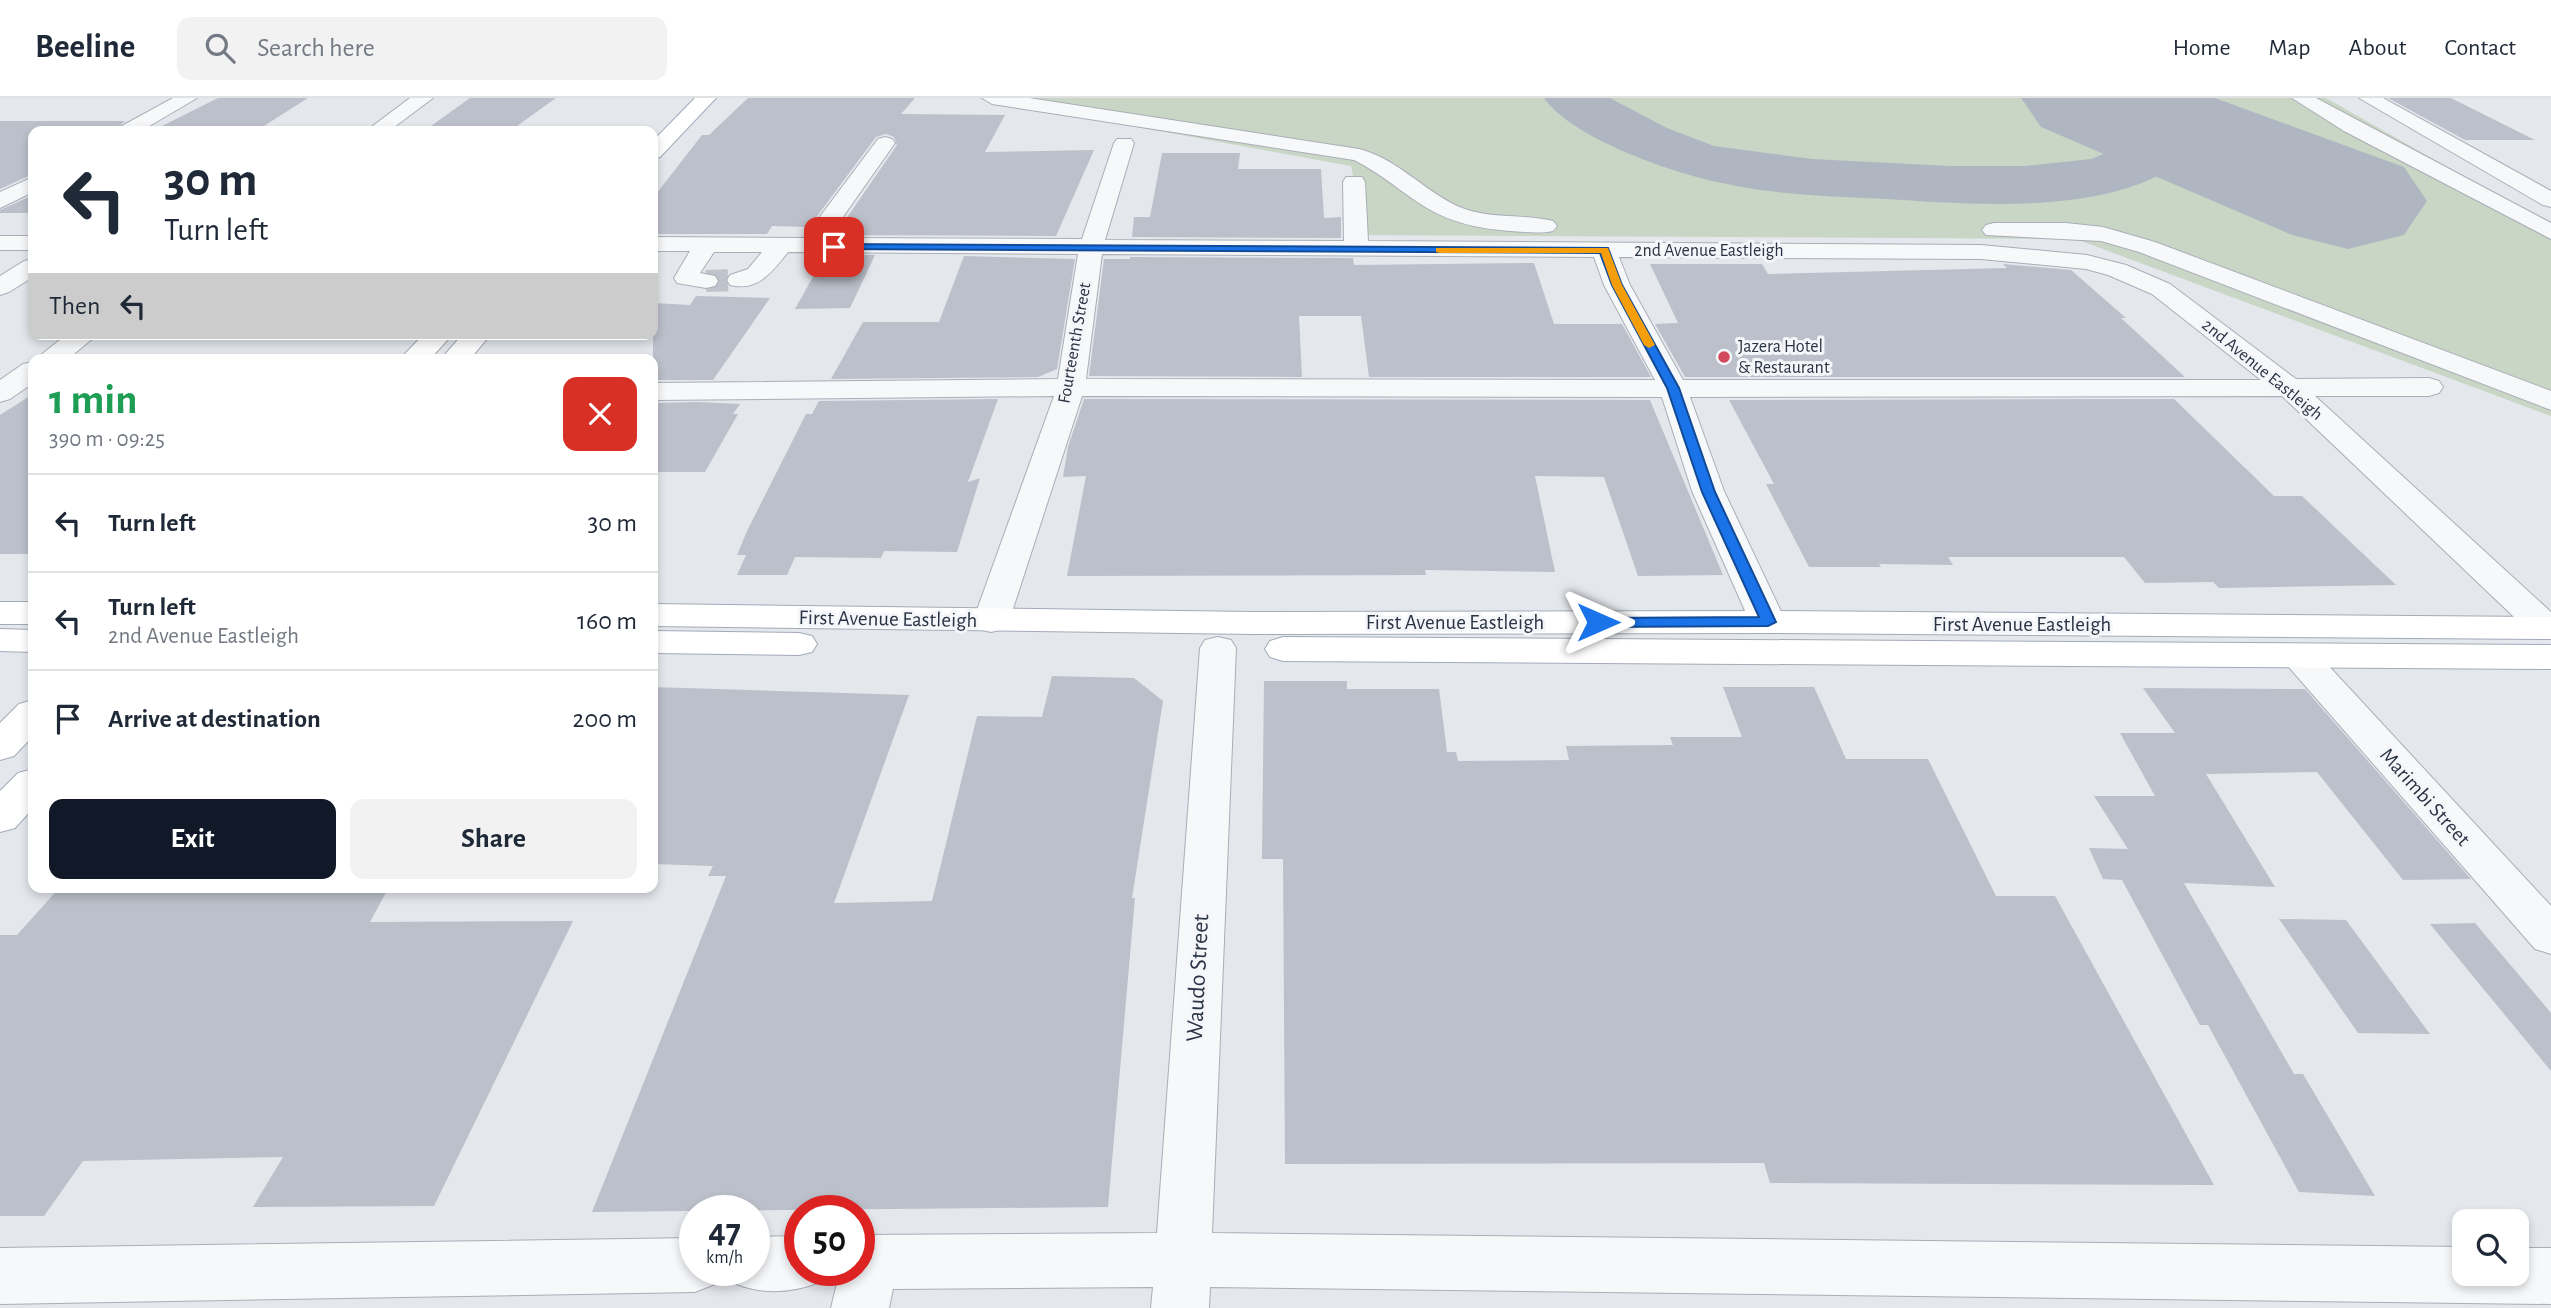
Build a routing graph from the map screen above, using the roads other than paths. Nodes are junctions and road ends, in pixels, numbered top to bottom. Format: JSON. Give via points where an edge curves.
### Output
{"nodes":[{"id":1,"x":187,"y":98,"type":"edge"},
{"id":2,"x":424,"y":98,"type":"edge"},
{"id":3,"x":683,"y":98,"type":"edge"},
{"id":4,"x":706,"y":98,"type":"edge"},
{"id":5,"x":992,"y":98,"type":"edge"},
{"id":6,"x":2302,"y":98,"type":"edge"},
{"id":7,"x":2369,"y":98,"type":"edge"},
{"id":8,"x":136,"y":126,"type":"edge"},
{"id":9,"x":383,"y":126,"type":"edge"},
{"id":10,"x":654,"y":126,"type":"edge"},
{"id":11,"x":1124,"y":143,"type":"dead end"},
{"id":12,"x":884,"y":144,"type":"dead end"},
{"id":13,"x":658,"y":148,"type":"edge"},
{"id":14,"x":1354,"y":182,"type":"dead end"},
{"id":15,"x":28,"y":186,"type":"edge"},
{"id":16,"x":2544,"y":196,"type":"edge"},
{"id":17,"x":0,"y":201,"type":"edge"},
{"id":18,"x":1563,"y":226,"type":"dead end"},
{"id":19,"x":1971,"y":229,"type":"dead end"},
{"id":20,"x":2551,"y":232,"type":"edge"},
{"id":21,"x":0,"y":243,"type":"edge"},
{"id":22,"x":28,"y":243,"type":"edge"},
{"id":23,"x":658,"y":244,"type":"edge"},
{"id":24,"x":706,"y":245,"type":"junction"},
{"id":25,"x":780,"y":246,"type":"junction"},
{"id":26,"x":809,"y":247,"type":"junction"},
{"id":27,"x":1091,"y":248,"type":"junction"},
{"id":28,"x":1356,"y":250,"type":"junction"},
{"id":29,"x":1604,"y":250,"type":"junction"},
{"id":30,"x":28,"y":269,"type":"edge"},
{"id":31,"x":739,"y":280,"type":"tunnel mouth"},
{"id":32,"x":706,"y":281,"type":"dead end"},
{"id":33,"x":0,"y":286,"type":"edge"},
{"id":34,"x":77,"y":340,"type":"edge"},
{"id":35,"x":434,"y":340,"type":"edge"},
{"id":36,"x":473,"y":340,"type":"edge"},
{"id":37,"x":57,"y":354,"type":"edge"},
{"id":38,"x":420,"y":354,"type":"edge"},
{"id":39,"x":460,"y":354,"type":"edge"},
{"id":40,"x":28,"y":373,"type":"edge"},
{"id":41,"x":1071,"y":387,"type":"junction"},
{"id":42,"x":2429,"y":387,"type":"dead end"},
{"id":43,"x":1673,"y":388,"type":"junction"},
{"id":44,"x":2289,"y":388,"type":"junction"},
{"id":45,"x":658,"y":392,"type":"edge"},
{"id":46,"x":0,"y":393,"type":"edge"},
{"id":47,"x":2551,"y":401,"type":"edge"},
{"id":48,"x":0,"y":613,"type":"edge"},
{"id":49,"x":28,"y":613,"type":"edge"},
{"id":50,"x":658,"y":615,"type":"edge"},
{"id":51,"x":991,"y":621,"type":"junction"},
{"id":52,"x":1768,"y":622,"type":"junction"},
{"id":53,"x":2550,"y":637,"type":"edge"},
{"id":54,"x":0,"y":640,"type":"edge"},
{"id":55,"x":28,"y":641,"type":"edge"},
{"id":56,"x":658,"y":642,"type":"edge"},
{"id":57,"x":1218,"y":648,"type":"junction"},
{"id":58,"x":2300,"y":657,"type":"junction"},
{"id":59,"x":28,"y":718,"type":"edge"},
{"id":60,"x":0,"y":746,"type":"edge"},
{"id":61,"x":28,"y":788,"type":"edge"},
{"id":62,"x":0,"y":817,"type":"edge"},
{"id":63,"x":2551,"y":936,"type":"edge"},
{"id":64,"x":679,"y":1265,"type":"edge"},
{"id":65,"x":0,"y":1276,"type":"edge"},
{"id":66,"x":2551,"y":1276,"type":"edge"},
{"id":67,"x":875,"y":1277,"type":"edge"},
{"id":68,"x":1181,"y":1284,"type":"edge"}],
"edges":[{"from":1,"to":8,"type":"street"},
{"from":2,"to":9,"type":"street"},
{"from":3,"to":10,"type":"main road"},
{"from":4,"to":13,"type":"main road"},
{"from":5,"to":18,"type":"street","via":[[1359,155],[1380,163],[1448,210],[1500,225]]},
{"from":6,"to":20,"type":"street"},
{"from":7,"to":16,"type":"street"},
{"from":11,"to":27,"type":"street","name":"Fourteenth Street"},
{"from":12,"to":26,"type":"street"},
{"from":14,"to":28,"type":"street"},
{"from":15,"to":17,"type":"street"},
{"from":19,"to":47,"type":"street","via":[[2066,230],[2103,234],[2147,247]]},
{"from":21,"to":22,"type":"street"},
{"from":23,"to":24,"type":"street","name":"2nd Avenue Eastleigh"},
{"from":24,"to":25,"type":"street","name":"2nd Avenue Eastleigh"},
{"from":24,"to":32,"type":"street","via":[[686,278]]},
{"from":25,"to":26,"type":"street","name":"2nd Avenue Eastleigh"},
{"from":25,"to":31,"type":"street","via":[[757,274]]},
{"from":26,"to":27,"type":"street","name":"2nd Avenue Eastleigh"},
{"from":27,"to":28,"type":"street","name":"2nd Avenue Eastleigh"},
{"from":27,"to":41,"type":"street","name":"Fourteenth Street"},
{"from":28,"to":29,"type":"street","name":"2nd Avenue Eastleigh"},
{"from":29,"to":43,"type":"street","via":[[1617,285]]},
{"from":29,"to":44,"type":"street","name":"2nd Avenue Eastleigh","via":[[1981,252],[2087,262],[2161,289]]},
{"from":30,"to":33,"type":"street"},
{"from":34,"to":37,"type":"street"},
{"from":35,"to":38,"type":"main road"},
{"from":36,"to":39,"type":"main road"},
{"from":40,"to":46,"type":"street"},
{"from":41,"to":43,"type":"street"},
{"from":41,"to":45,"type":"street"},
{"from":41,"to":51,"type":"street","name":"Fourteenth Street"},
{"from":42,"to":44,"type":"street"},
{"from":43,"to":44,"type":"street"},
{"from":43,"to":52,"type":"street","via":[[1708,492]]},
{"from":44,"to":53,"type":"street","name":"2nd Avenue Eastleigh"},
{"from":48,"to":49,"type":"main road"},
{"from":50,"to":51,"type":"main road","name":"First Avenue Eastleigh"},
{"from":51,"to":52,"type":"main road","name":"First Avenue Eastleigh"},
{"from":52,"to":53,"type":"main road","name":"First Avenue Eastleigh"},
{"from":53,"to":58,"type":"main road","name":"First Avenue Eastleigh"},
{"from":54,"to":55,"type":"main road"},
{"from":56,"to":57,"type":"main road","name":"First Avenue Eastleigh"},
{"from":57,"to":58,"type":"main road","name":"First Avenue Eastleigh"},
{"from":57,"to":68,"type":"street","name":"Waudo Street"},
{"from":58,"to":63,"type":"street","name":"Marimbi Street"},
{"from":59,"to":60,"type":"main road"},
{"from":61,"to":62,"type":"main road"},
{"from":64,"to":65,"type":"street"},
{"from":66,"to":68,"type":"street"},
{"from":67,"to":68,"type":"street"}]}
